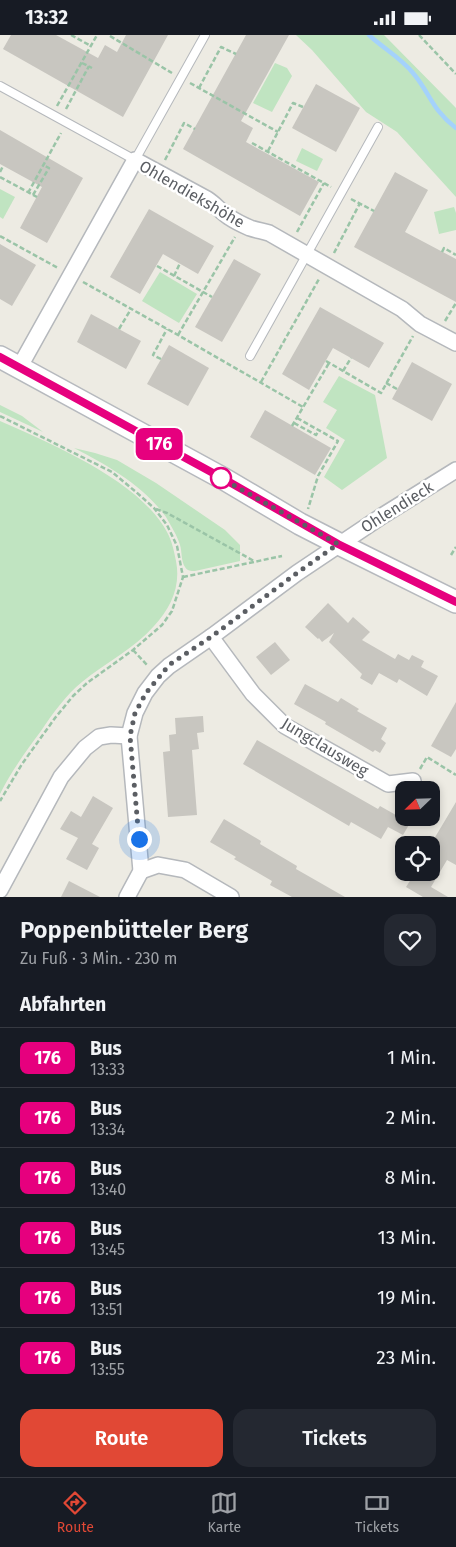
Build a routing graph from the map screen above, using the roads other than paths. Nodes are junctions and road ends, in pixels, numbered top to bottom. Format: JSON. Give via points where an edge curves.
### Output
{"nodes":[{"id":1,"x":205,"y":35,"type":"edge"},
{"id":2,"x":0,"y":86,"type":"edge"},
{"id":3,"x":378,"y":127,"type":"dead end"},
{"id":4,"x":135,"y":160,"type":"junction"},
{"id":5,"x":307,"y":256,"type":"junction"},
{"id":6,"x":456,"y":343,"type":"edge"},
{"id":7,"x":250,"y":356,"type":"dead end"},
{"id":8,"x":0,"y":357,"type":"edge"},
{"id":9,"x":20,"y":368,"type":"junction"},
{"id":10,"x":456,"y":469,"type":"edge"},
{"id":11,"x":338,"y":544,"type":"junction"},
{"id":12,"x":456,"y":602,"type":"edge"},
{"id":13,"x":211,"y":637,"type":"junction"},
{"id":14,"x":130,"y":736,"type":"junction"},
{"id":15,"x":395,"y":783,"type":"edge"},
{"id":16,"x":141,"y":871,"type":"junction"},
{"id":17,"x":0,"y":891,"type":"edge"},
{"id":18,"x":127,"y":897,"type":"edge"},
{"id":19,"x":231,"y":897,"type":"edge"}],
"edges":[{"from":1,"to":4,"type":"lane"},
{"from":2,"to":4,"type":"lane"},
{"from":3,"to":5,"type":"lane"},
{"from":4,"to":5,"type":"street","name":"Ohlendiekshöhe","via":[[207,199],[242,224],[269,233]]},
{"from":4,"to":9,"type":"street","name":"Ohlendiekshöhe"},
{"from":5,"to":6,"type":"street","name":"Ohlendiekshöhe"},
{"from":5,"to":7,"type":"lane"},
{"from":8,"to":9,"type":"main road"},
{"from":9,"to":11,"type":"main road"},
{"from":10,"to":11,"type":"street","name":"Ohlendieck"},
{"from":11,"to":12,"type":"main road"},
{"from":11,"to":13,"type":"street","name":"Ohlendieck"},
{"from":13,"to":14,"type":"street","name":"Ohlendieck","via":[[158,676],[135,713]]},
{"from":13,"to":15,"type":"street","name":"Jungclausweg","via":[[253,694],[285,726],[388,784]]},
{"from":14,"to":16,"type":"street","name":"Ohlendieck"},
{"from":14,"to":17,"type":"street","via":[[99,737],[85,748],[61,777]]},
{"from":16,"to":18,"type":"street"},
{"from":16,"to":19,"type":"street","via":[[158,865],[185,870]]}]}
